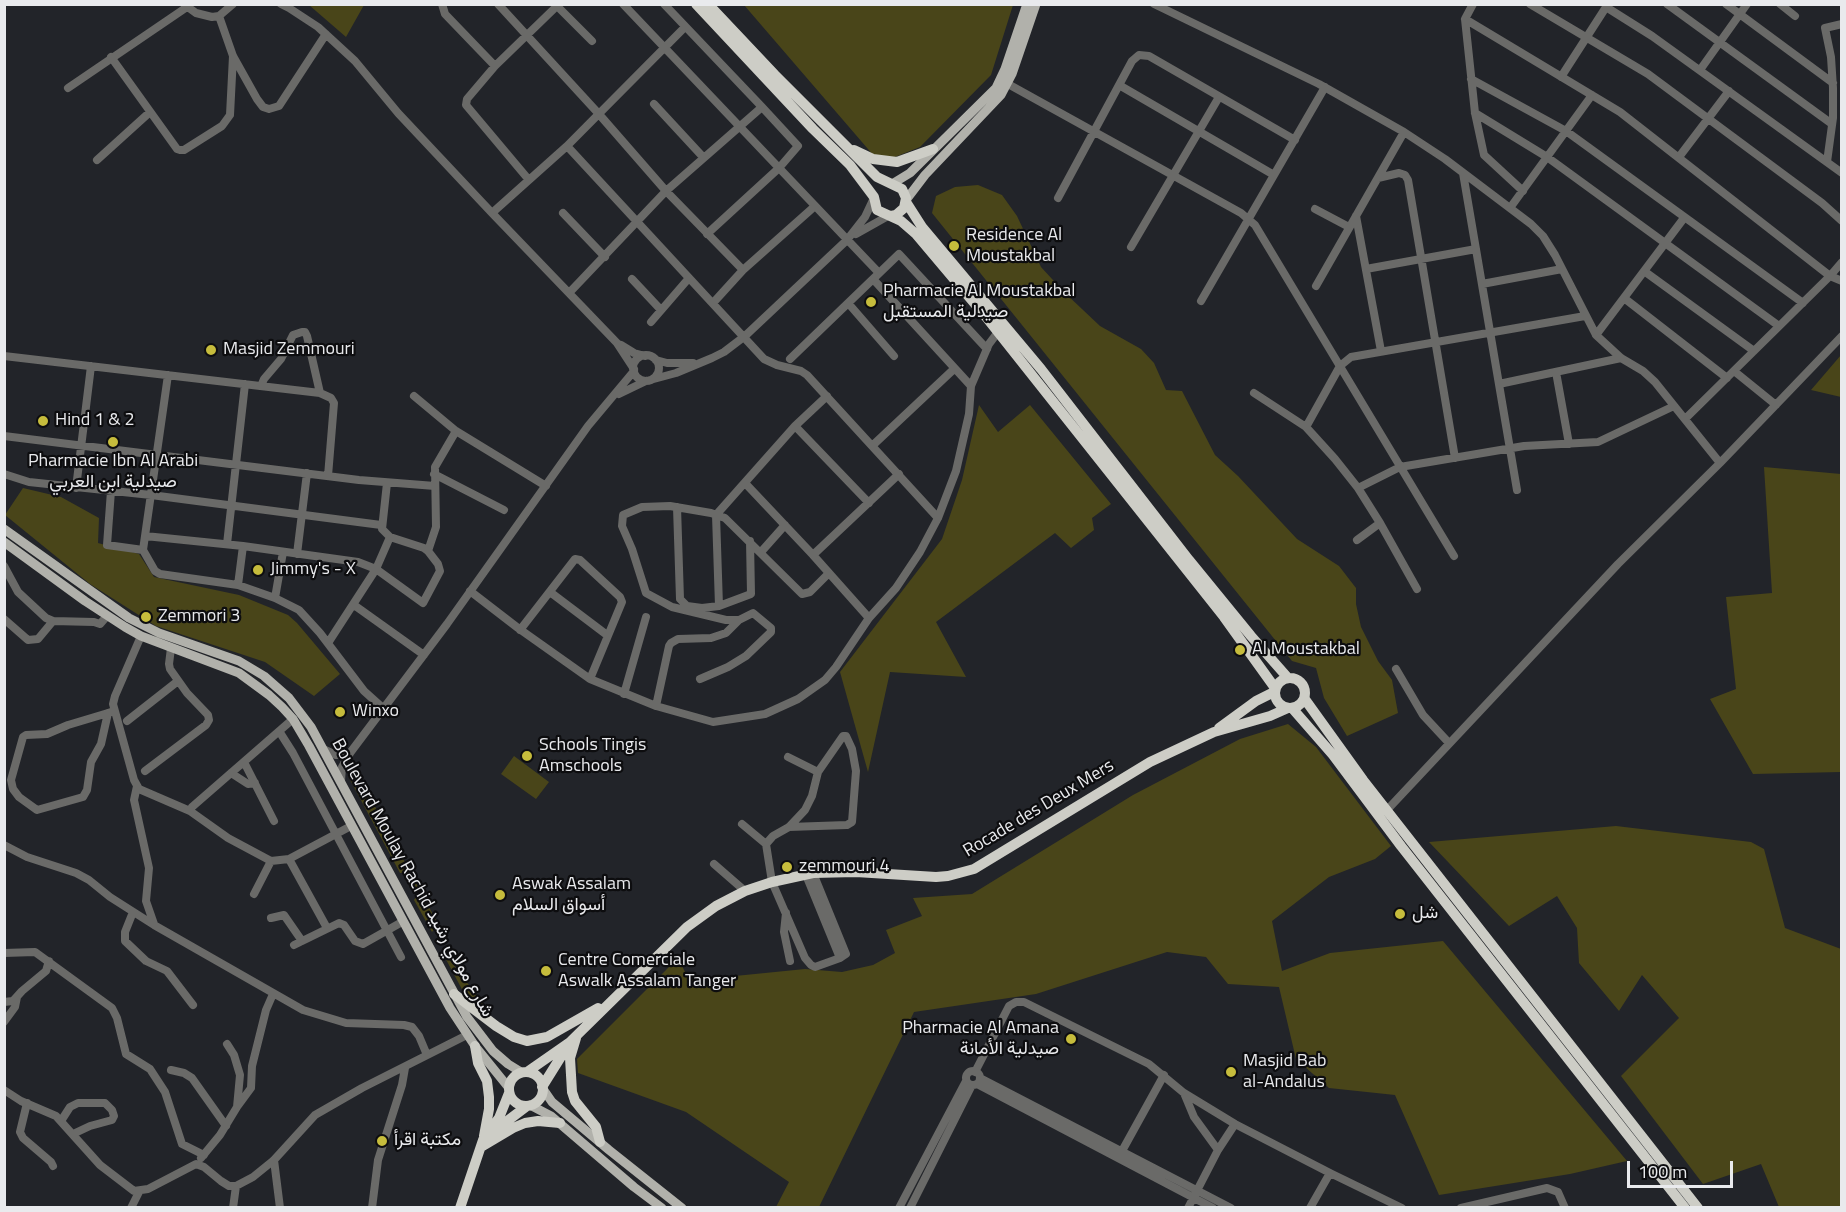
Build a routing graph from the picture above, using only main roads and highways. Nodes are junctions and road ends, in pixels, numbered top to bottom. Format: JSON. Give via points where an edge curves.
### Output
{"nodes":[{"id":1,"x":696,"y":4,"type":"edge"},
{"id":2,"x":708,"y":4,"type":"edge"},
{"id":3,"x":1027,"y":4,"type":"edge"},
{"id":4,"x":1036,"y":4,"type":"edge"},
{"id":5,"x":849,"y":148,"type":"junction"},
{"id":6,"x":933,"y":149,"type":"junction"},
{"id":7,"x":891,"y":184,"type":"junction"},
{"id":8,"x":874,"y":198,"type":"junction"},
{"id":9,"x":906,"y":201,"type":"junction"},
{"id":10,"x":890,"y":216,"type":"junction"},
{"id":11,"x":1001,"y":329,"type":"junction"},
{"id":12,"x":4,"y":529,"type":"edge"},
{"id":13,"x":4,"y":542,"type":"edge"},
{"id":14,"x":1288,"y":678,"type":"junction"},
{"id":15,"x":1275,"y":690,"type":"junction"},
{"id":16,"x":1304,"y":698,"type":"junction"},
{"id":17,"x":1290,"y":708,"type":"junction"},
{"id":18,"x":1214,"y":732,"type":"junction"},
{"id":19,"x":454,"y":994,"type":"junction"},
{"id":20,"x":607,"y":1004,"type":"junction"},
{"id":21,"x":574,"y":1038,"type":"junction"},
{"id":22,"x":475,"y":1046,"type":"junction"},
{"id":23,"x":524,"y":1072,"type":"junction"},
{"id":24,"x":542,"y":1088,"type":"junction"},
{"id":25,"x":509,"y":1091,"type":"junction"},
{"id":26,"x":528,"y":1105,"type":"junction"},
{"id":27,"x":560,"y":1123,"type":"junction"},
{"id":28,"x":600,"y":1142,"type":"junction"},
{"id":29,"x":482,"y":1144,"type":"junction"},
{"id":30,"x":460,"y":1208,"type":"edge"},
{"id":31,"x":662,"y":1208,"type":"edge"},
{"id":32,"x":682,"y":1208,"type":"edge"},
{"id":33,"x":1685,"y":1208,"type":"edge"},
{"id":34,"x":1698,"y":1208,"type":"edge"}],
"edges":[{"from":1,"to":8,"type":"highway","via":[[850,165]]},
{"from":2,"to":5,"type":"highway"},
{"from":3,"to":6,"type":"main road","via":[[996,88]]},
{"from":4,"to":9,"type":"main road","via":[[1001,95],[925,175]]},
{"from":5,"to":6,"type":"highway","via":[[873,159],[897,162]]},
{"from":5,"to":7,"type":"highway","via":[[877,177]]},
{"from":6,"to":7,"type":"main road","via":[[910,173]]},
{"from":7,"to":8,"type":"highway","via":[[881,186]]},
{"from":7,"to":9,"type":"highway","via":[[902,189]]},
{"from":8,"to":10,"type":"highway","via":[[877,210]]},
{"from":9,"to":10,"type":"highway","via":[[900,212]]},
{"from":9,"to":11,"type":"highway"},
{"from":10,"to":11,"type":"highway","via":[[915,234]]},
{"from":11,"to":14,"type":"highway"},
{"from":11,"to":15,"type":"highway","via":[[1224,617]]},
{"from":12,"to":19,"type":"main road","name":"Boulevard Moulay Rachid شارع مولاي رشيد","via":[[129,618],[159,633],[239,661],[290,698],[322,748]]},
{"from":13,"to":22,"type":"main road","name":"Boulevard Moulay Rachid شارع مولاي رشيد","via":[[141,636],[239,674],[269,695],[293,719],[402,922]]},
{"from":14,"to":15,"type":"highway"},
{"from":14,"to":16,"type":"highway","via":[[1300,682],[1305,689]]},
{"from":15,"to":17,"type":"highway","via":[[1279,703]]},
{"from":15,"to":18,"type":"highway","name":"Rocade des Deux Mers"},
{"from":16,"to":17,"type":"highway"},
{"from":16,"to":34,"type":"highway"},
{"from":17,"to":18,"type":"highway","name":"Rocade des Deux Mers"},
{"from":17,"to":33,"type":"highway","via":[[1340,764]]},
{"from":18,"to":20,"type":"highway","name":"Rocade des Deux Mers","via":[[1150,762],[974,869],[936,877],[809,874],[745,891],[687,927]]},
{"from":19,"to":20,"type":"highway","via":[[514,1038],[527,1041],[547,1037]]},
{"from":19,"to":23,"type":"main road","name":"Boulevard Moulay Rachid شارع مولاي رشيد","via":[[480,1036],[508,1064]]},
{"from":20,"to":21,"type":"highway","name":"Rocade des Deux Mers"},
{"from":21,"to":23,"type":"highway","name":"Rocade des Deux Mers"},
{"from":21,"to":24,"type":"highway","name":"Rocade des Deux Mers"},
{"from":21,"to":28,"type":"highway","via":[[570,1058],[572,1092],[596,1127]]},
{"from":22,"to":25,"type":"main road","name":"Boulevard Moulay Rachid شارع مولاي رشيد"},
{"from":22,"to":29,"type":"highway","via":[[489,1097]]},
{"from":23,"to":24,"type":"highway","via":[[537,1076]]},
{"from":23,"to":25,"type":"highway","name":"Rocade des Deux Mers","via":[[513,1078]]},
{"from":24,"to":26,"type":"highway","name":"Rocade des Deux Mers","via":[[537,1101]]},
{"from":24,"to":28,"type":"main road","via":[[552,1102]]},
{"from":25,"to":26,"type":"highway","via":[[516,1102]]},
{"from":25,"to":29,"type":"highway","name":"Rocade des Deux Mers","via":[[499,1118]]},
{"from":26,"to":27,"type":"main road"},
{"from":26,"to":29,"type":"highway","name":"Rocade des Deux Mers"},
{"from":27,"to":29,"type":"highway","via":[[525,1123]]},
{"from":27,"to":31,"type":"main road"},
{"from":28,"to":32,"type":"main road"},
{"from":29,"to":30,"type":"highway","name":"Rocade des Deux Mers"}]}
